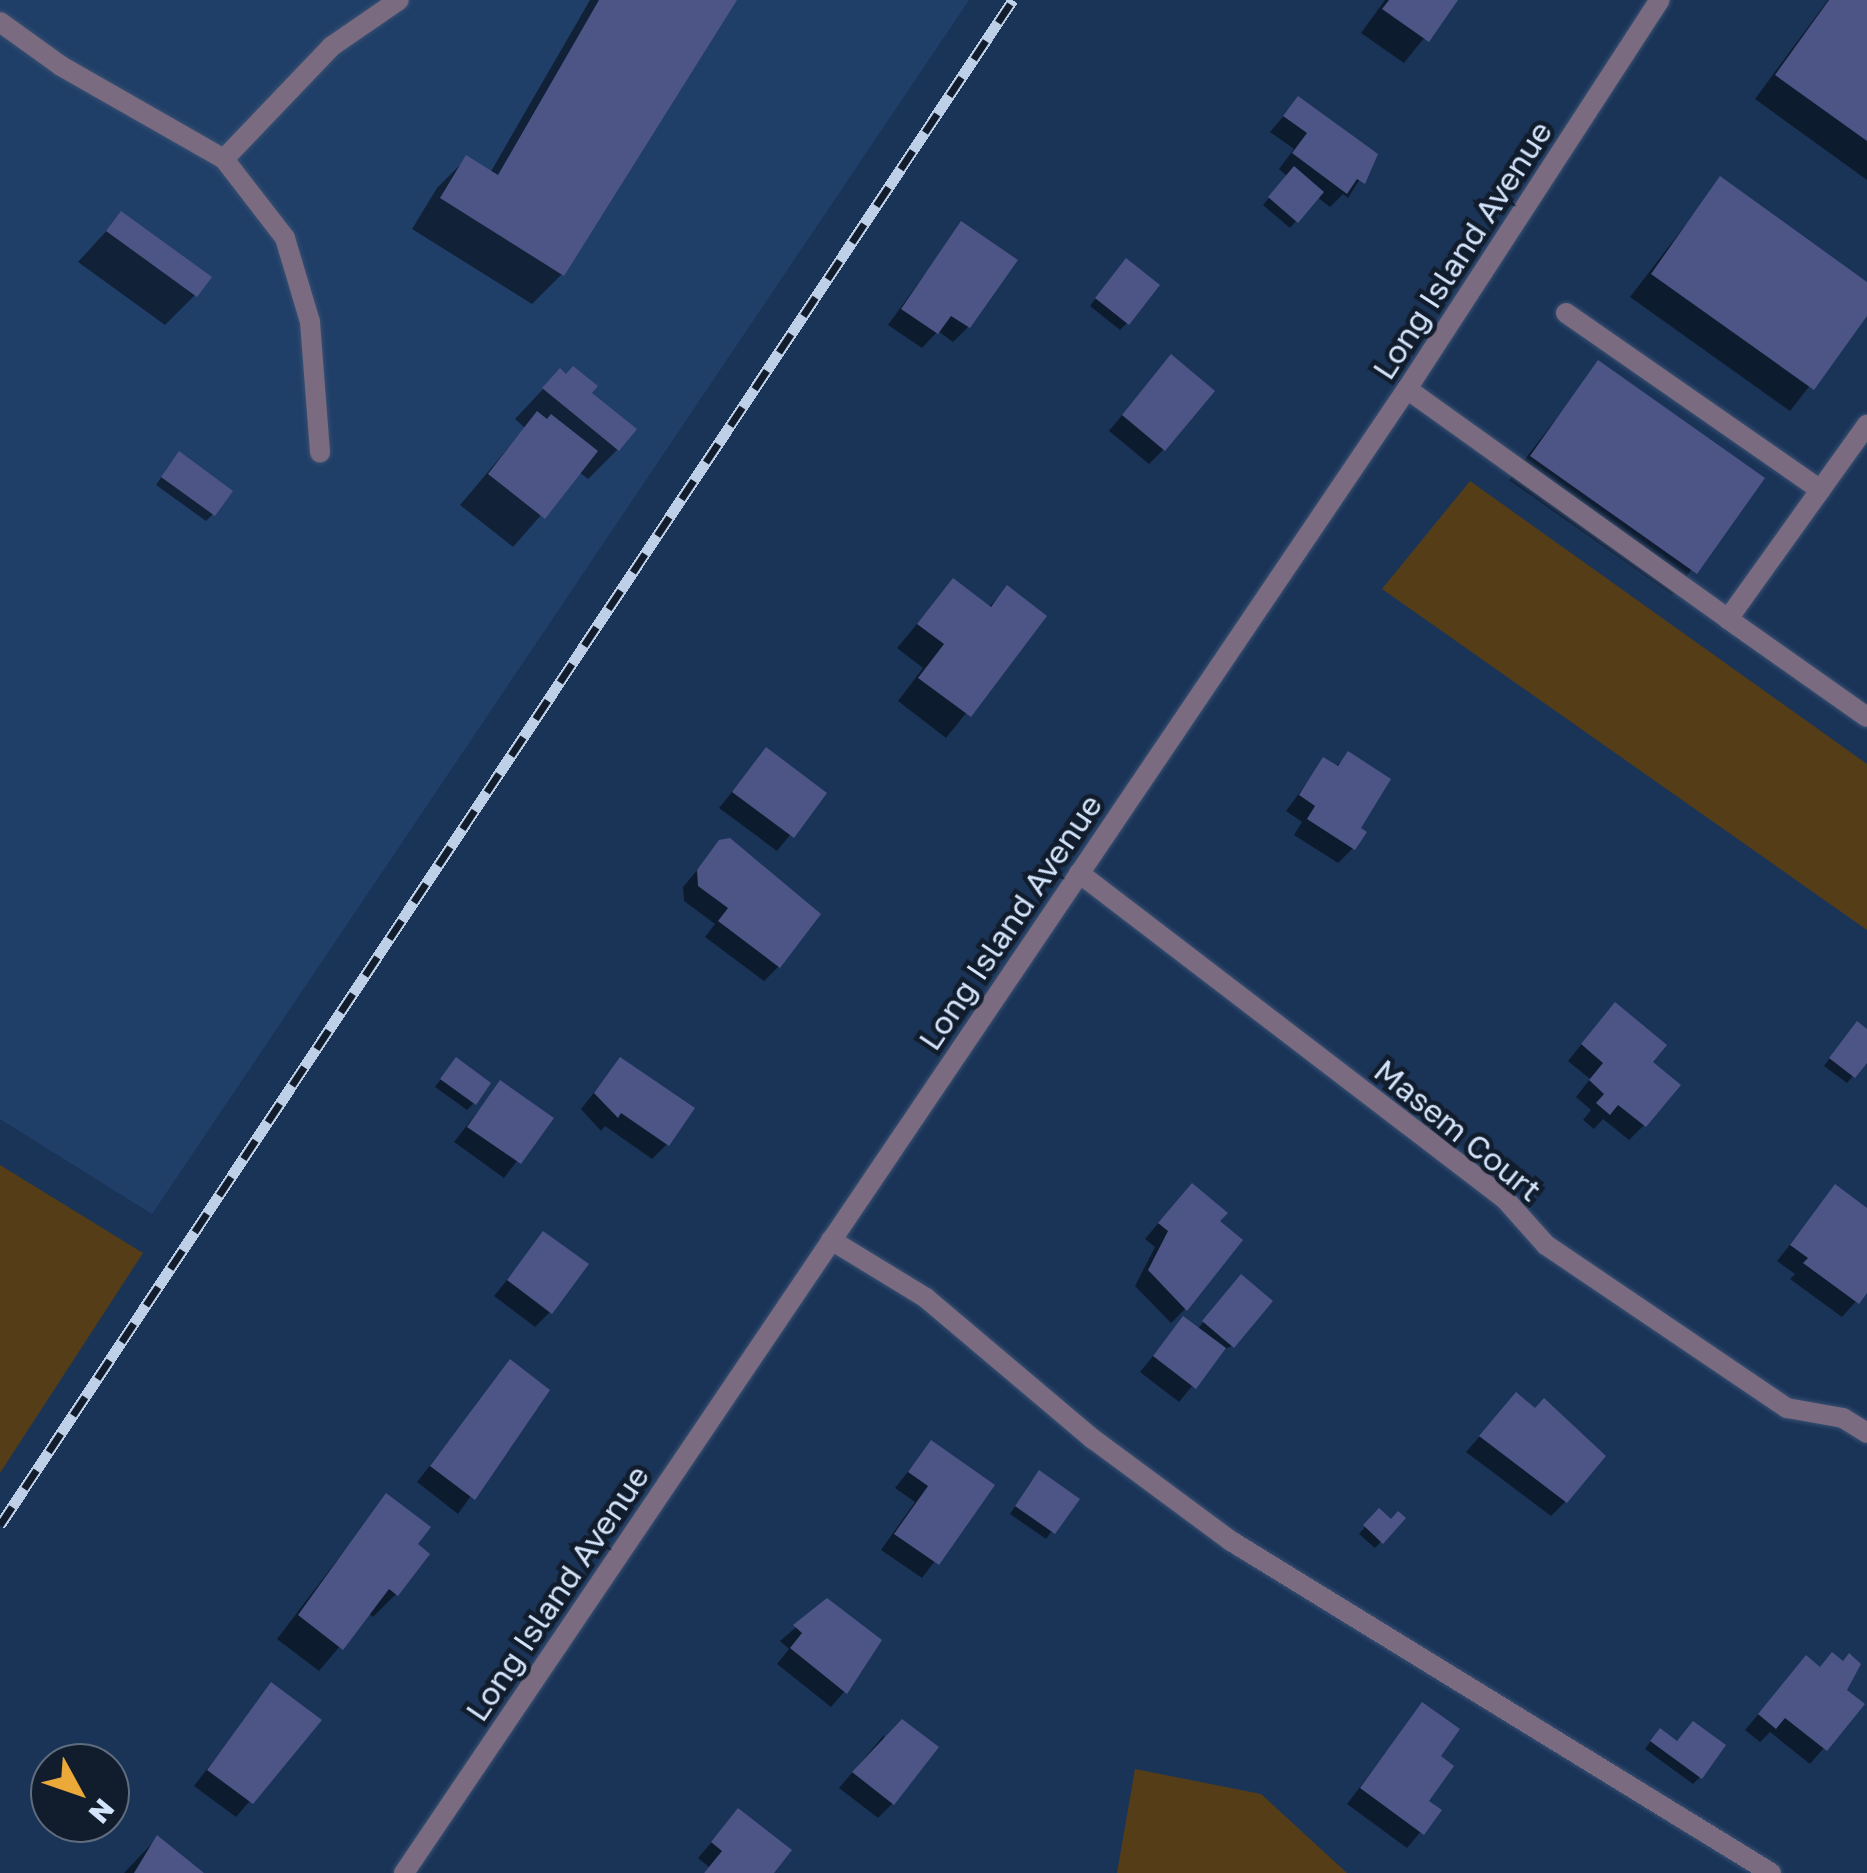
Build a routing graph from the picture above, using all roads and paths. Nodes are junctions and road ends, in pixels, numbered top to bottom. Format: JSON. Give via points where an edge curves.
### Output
{"nodes":[{"id":1,"x":399,"y":0,"type":"edge"},
{"id":2,"x":1660,"y":0,"type":"edge"},
{"id":3,"x":0,"y":22,"type":"edge"},
{"id":4,"x":224,"y":160,"type":"junction"},
{"id":5,"x":1566,"y":313,"type":"dead end"},
{"id":6,"x":1407,"y":389,"type":"junction"},
{"id":7,"x":1867,"y":425,"type":"edge"},
{"id":8,"x":320,"y":453,"type":"dead end"},
{"id":9,"x":1821,"y":490,"type":"junction"},
{"id":10,"x":1728,"y":620,"type":"junction"},
{"id":11,"x":1867,"y":718,"type":"edge"},
{"id":12,"x":1078,"y":873,"type":"junction"},
{"id":13,"x":831,"y":1240,"type":"junction"},
{"id":14,"x":1867,"y":1433,"type":"edge"},
{"id":15,"x":404,"y":1873,"type":"edge"},
{"id":16,"x":1771,"y":1873,"type":"edge"}],
"edges":[{"from":1,"to":4,"type":"street","via":[[332,46]]},
{"from":2,"to":6,"type":"street","name":"Long Island Avenue"},
{"from":3,"to":4,"type":"street","via":[[61,66]]},
{"from":4,"to":8,"type":"street","via":[[284,238],[310,322]]},
{"from":5,"to":9,"type":"street"},
{"from":6,"to":10,"type":"street"},
{"from":6,"to":12,"type":"street","name":"Long Island Avenue"},
{"from":7,"to":9,"type":"street"},
{"from":9,"to":10,"type":"street"},
{"from":10,"to":11,"type":"street"},
{"from":12,"to":13,"type":"street","name":"Long Island Avenue"},
{"from":12,"to":14,"type":"street","name":"Masem Court","via":[[1505,1200],[1546,1246],[1786,1408],[1843,1418]]},
{"from":13,"to":15,"type":"street","name":"Long Island Avenue"},
{"from":13,"to":16,"type":"street","via":[[926,1298],[1093,1439],[1230,1541]]}]}
